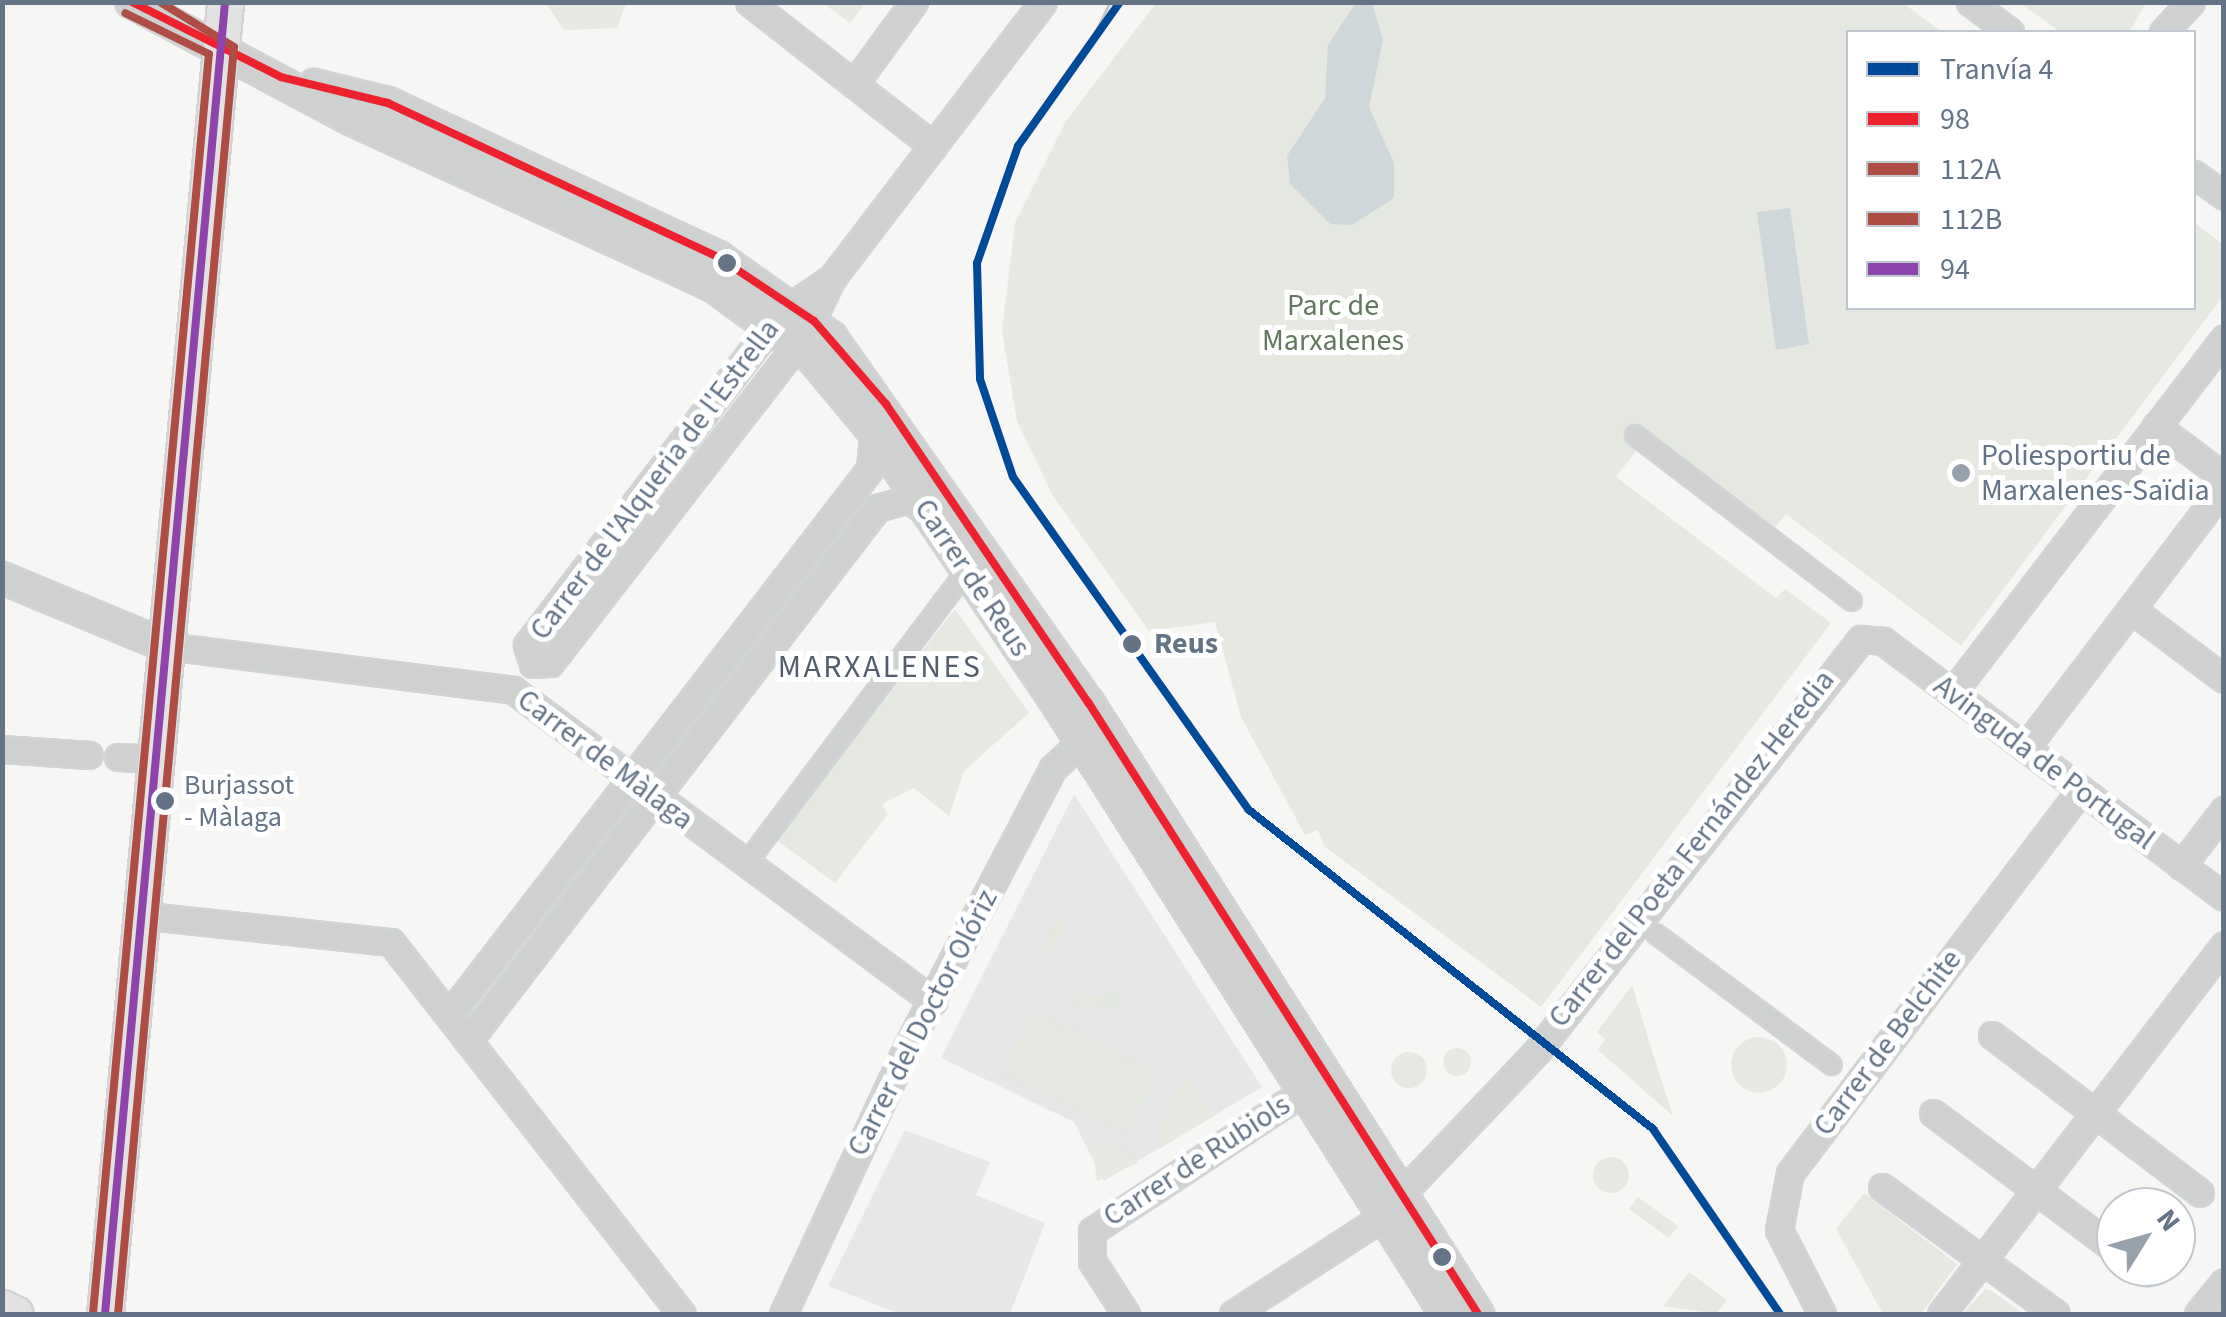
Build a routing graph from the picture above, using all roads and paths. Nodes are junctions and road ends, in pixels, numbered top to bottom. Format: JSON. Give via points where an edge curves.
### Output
{"nodes":[{"id":1,"x":131,"y":2,"type":"edge"},
{"id":2,"x":225,"y":2,"type":"edge"},
{"id":3,"x":750,"y":2,"type":"edge"},
{"id":4,"x":914,"y":2,"type":"edge"},
{"id":5,"x":1970,"y":2,"type":"edge"},
{"id":6,"x":2169,"y":2,"type":"edge"},
{"id":7,"x":2191,"y":2,"type":"edge"},
{"id":8,"x":1029,"y":7,"type":"edge"},
{"id":9,"x":2007,"y":30,"type":"edge"},
{"id":10,"x":2163,"y":30,"type":"edge"},
{"id":11,"x":2165,"y":30,"type":"edge"},
{"id":12,"x":222,"y":47,"type":"junction"},
{"id":13,"x":854,"y":84,"type":"junction"},
{"id":14,"x":933,"y":146,"type":"junction"},
{"id":15,"x":2196,"y":175,"type":"edge"},
{"id":16,"x":2224,"y":196,"type":"edge"},
{"id":17,"x":794,"y":324,"type":"junction"},
{"id":18,"x":2224,"y":338,"type":"edge"},
{"id":19,"x":2156,"y":426,"type":"junction"},
{"id":20,"x":872,"y":431,"type":"junction"},
{"id":21,"x":1636,"y":435,"type":"dead end"},
{"id":22,"x":2224,"y":477,"type":"edge"},
{"id":23,"x":2224,"y":488,"type":"edge"},
{"id":24,"x":928,"y":513,"type":"junction"},
{"id":25,"x":967,"y":570,"type":"junction"},
{"id":26,"x":2,"y":578,"type":"edge"},
{"id":27,"x":1852,"y":601,"type":"dead end"},
{"id":28,"x":2132,"y":608,"type":"junction"},
{"id":29,"x":1861,"y":639,"type":"joint"},
{"id":30,"x":166,"y":646,"type":"junction"},
{"id":31,"x":2224,"y":679,"type":"edge"},
{"id":32,"x":513,"y":690,"type":"junction"},
{"id":33,"x":1952,"y":693,"type":"junction"},
{"id":34,"x":1081,"y":742,"type":"junction"},
{"id":35,"x":2025,"y":748,"type":"junction"},
{"id":36,"x":2,"y":749,"type":"edge"},
{"id":37,"x":89,"y":754,"type":"dead end"},
{"id":38,"x":632,"y":780,"type":"junction"},
{"id":39,"x":2080,"y":791,"type":"junction"},
{"id":40,"x":655,"y":797,"type":"junction"},
{"id":41,"x":2224,"y":810,"type":"edge"},
{"id":42,"x":745,"y":865,"type":"junction"},
{"id":43,"x":2182,"y":866,"type":"junction"},
{"id":44,"x":2224,"y":897,"type":"edge"},
{"id":45,"x":138,"y":916,"type":"junction"},
{"id":46,"x":1656,"y":934,"type":"dead end"},
{"id":47,"x":2224,"y":945,"type":"edge"},
{"id":48,"x":932,"y":1001,"type":"junction"},
{"id":49,"x":449,"y":1016,"type":"junction"},
{"id":50,"x":1992,"y":1035,"type":"dead end"},
{"id":51,"x":468,"y":1041,"type":"junction"},
{"id":52,"x":1832,"y":1064,"type":"dead end"},
{"id":53,"x":1303,"y":1092,"type":"junction"},
{"id":54,"x":1934,"y":1113,"type":"dead end"},
{"id":55,"x":2097,"y":1114,"type":"junction"},
{"id":56,"x":1882,"y":1186,"type":"dead end"},
{"id":57,"x":2038,"y":1192,"type":"junction"},
{"id":58,"x":2200,"y":1193,"type":"dead end"},
{"id":59,"x":1393,"y":1204,"type":"junction"},
{"id":60,"x":2096,"y":1235,"type":"edge"},
{"id":61,"x":1984,"y":1262,"type":"junction"},
{"id":62,"x":2224,"y":1282,"type":"edge"},
{"id":63,"x":2,"y":1308,"type":"edge"},
{"id":64,"x":16,"y":1314,"type":"edge"},
{"id":65,"x":105,"y":1314,"type":"edge"},
{"id":66,"x":682,"y":1314,"type":"edge"},
{"id":67,"x":783,"y":1314,"type":"edge"},
{"id":68,"x":1126,"y":1314,"type":"edge"},
{"id":69,"x":1233,"y":1314,"type":"edge"},
{"id":70,"x":1446,"y":1314,"type":"edge"},
{"id":71,"x":1478,"y":1314,"type":"edge"},
{"id":72,"x":1822,"y":1314,"type":"edge"},
{"id":73,"x":1941,"y":1314,"type":"edge"},
{"id":74,"x":2056,"y":1314,"type":"edge"},
{"id":75,"x":2198,"y":1314,"type":"edge"}],
"edges":[{"from":1,"to":12,"type":"street","name":"Carrer de Reus"},
{"from":2,"to":12,"type":"main road"},
{"from":3,"to":13,"type":"street"},
{"from":4,"to":13,"type":"street"},
{"from":5,"to":9,"type":"street"},
{"from":6,"to":10,"type":"street"},
{"from":7,"to":11,"type":"street"},
{"from":8,"to":14,"type":"street","name":"Carrer de l'Alqueria de l'Estrella"},
{"from":12,"to":17,"type":"street","name":"Carrer de Reus","via":[[281,77],[388,104],[718,257]]},
{"from":12,"to":30,"type":"main road"},
{"from":13,"to":14,"type":"street"},
{"from":14,"to":17,"type":"street","name":"Carrer de l'Alqueria de l'Estrella"},
{"from":15,"to":16,"type":"street"},
{"from":17,"to":20,"type":"street","name":"Carrer de Reus"},
{"from":17,"to":32,"type":"street","name":"Carrer de l'Alqueria de l'Estrella","via":[[528,645],[533,664]]},
{"from":17,"to":59,"type":"street","name":"Carrer de Reus","via":[[886,404],[982,543]]},
{"from":18,"to":19,"type":"street"},
{"from":19,"to":22,"type":"street"},
{"from":19,"to":33,"type":"street"},
{"from":20,"to":24,"type":"street","name":"Carrer de Reus"},
{"from":20,"to":38,"type":"street","via":[[870,469]]},
{"from":21,"to":27,"type":"street"},
{"from":23,"to":28,"type":"street"},
{"from":24,"to":25,"type":"street","name":"Carrer de Reus"},
{"from":24,"to":40,"type":"street","via":[[908,500],[876,508]]},
{"from":25,"to":34,"type":"street","name":"Carrer de Reus"},
{"from":25,"to":42,"type":"street"},
{"from":26,"to":30,"type":"street"},
{"from":28,"to":31,"type":"street"},
{"from":28,"to":35,"type":"street"},
{"from":29,"to":33,"type":"street","name":"Avinguda de Portugal","via":[[1884,641]]},
{"from":29,"to":59,"type":"street","name":"Carrer del Poeta Fernández Heredia","via":[[1538,1050]]},
{"from":30,"to":32,"type":"street","name":"Carrer de Màlaga"},
{"from":30,"to":45,"type":"main road","via":[[136,758]]},
{"from":32,"to":38,"type":"street","name":"Carrer de Màlaga"},
{"from":33,"to":35,"type":"street","name":"Avinguda de Portugal"},
{"from":34,"to":48,"type":"street","name":"Carrer del Doctor Olóriz","via":[[1053,768]]},
{"from":34,"to":53,"type":"street","name":"Carrer de Reus"},
{"from":35,"to":39,"type":"street","name":"Avinguda de Portugal"},
{"from":36,"to":37,"type":"street"},
{"from":38,"to":40,"type":"street","name":"Carrer de Màlaga"},
{"from":38,"to":49,"type":"street"},
{"from":39,"to":43,"type":"street","name":"Avinguda de Portugal"},
{"from":39,"to":72,"type":"street","name":"Carrer de Belchite","via":[[1790,1173],[1779,1230]]},
{"from":40,"to":42,"type":"street","name":"Carrer de Màlaga"},
{"from":40,"to":51,"type":"street"},
{"from":41,"to":43,"type":"street"},
{"from":42,"to":48,"type":"street","name":"Carrer de Màlaga"},
{"from":43,"to":44,"type":"street","name":"Avinguda de Portugal"},
{"from":45,"to":49,"type":"street","via":[[391,942]]},
{"from":45,"to":65,"type":"main road"},
{"from":46,"to":52,"type":"street"},
{"from":47,"to":55,"type":"street"},
{"from":48,"to":67,"type":"street","name":"Carrer del Doctor Olóriz"},
{"from":49,"to":51,"type":"street"},
{"from":50,"to":55,"type":"street"},
{"from":51,"to":66,"type":"street"},
{"from":53,"to":59,"type":"street","name":"Carrer de Reus"},
{"from":53,"to":68,"type":"street","name":"Carrer de Rubiols","via":[[1092,1230],[1092,1261]]},
{"from":54,"to":57,"type":"street"},
{"from":55,"to":57,"type":"street"},
{"from":55,"to":58,"type":"street"},
{"from":56,"to":61,"type":"street"},
{"from":57,"to":60,"type":"street"},
{"from":57,"to":61,"type":"street"},
{"from":59,"to":69,"type":"street","name":"Carrer del Poeta Fernández Heredia"},
{"from":59,"to":70,"type":"street","name":"Carrer de Reus"},
{"from":59,"to":71,"type":"street","name":"Carrer de Reus"},
{"from":61,"to":73,"type":"street"},
{"from":61,"to":74,"type":"street"},
{"from":62,"to":75,"type":"street"},
{"from":63,"to":64,"type":"main road"}]}
